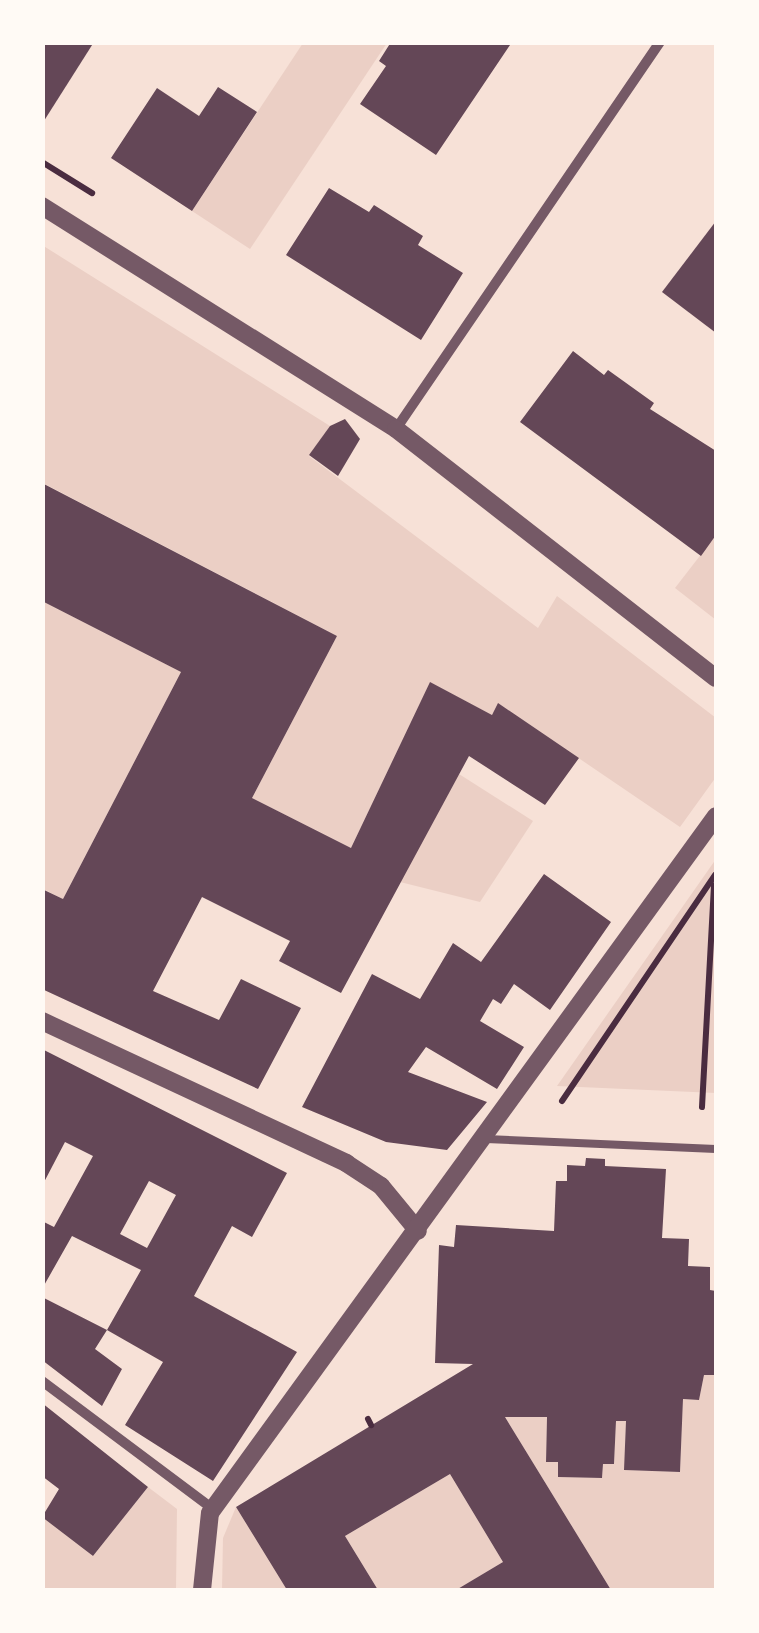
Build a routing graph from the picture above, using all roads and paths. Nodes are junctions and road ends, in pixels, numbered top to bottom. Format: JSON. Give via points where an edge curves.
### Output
{"nodes":[{"id":1,"x":660,"y":42,"type":"edge"},
{"id":2,"x":42,"y":162,"type":"edge"},
{"id":3,"x":92,"y":193,"type":"dead end"},
{"id":4,"x":42,"y":206,"type":"edge"},
{"id":5,"x":396,"y":429,"type":"junction"},
{"id":6,"x":716,"y":678,"type":"edge"},
{"id":7,"x":716,"y":816,"type":"edge"},
{"id":8,"x":715,"y":866,"type":"edge"},
{"id":9,"x":714,"y":883,"type":"edge"},
{"id":10,"x":42,"y":1021,"type":"edge"},
{"id":11,"x":562,"y":1101,"type":"dead end"},
{"id":12,"x":702,"y":1107,"type":"dead end"},
{"id":13,"x":486,"y":1138,"type":"junction"},
{"id":14,"x":716,"y":1149,"type":"edge"},
{"id":15,"x":418,"y":1231,"type":"junction"},
{"id":16,"x":42,"y":1381,"type":"edge"},
{"id":17,"x":213,"y":1509,"type":"junction"},
{"id":18,"x":202,"y":1590,"type":"edge"}],
"edges":[{"from":1,"to":5,"type":"street"},
{"from":2,"to":3,"type":"path"},
{"from":4,"to":5,"type":"street"},
{"from":5,"to":6,"type":"street"},
{"from":7,"to":13,"type":"street"},
{"from":8,"to":9,"type":"path"},
{"from":9,"to":11,"type":"path"},
{"from":9,"to":12,"type":"path"},
{"from":10,"to":15,"type":"street","via":[[346,1163],[381,1186]]},
{"from":13,"to":14,"type":"lane"},
{"from":13,"to":15,"type":"street"},
{"from":15,"to":17,"type":"street"},
{"from":16,"to":17,"type":"street"},
{"from":17,"to":18,"type":"street","via":[[204,1534]]}]}
